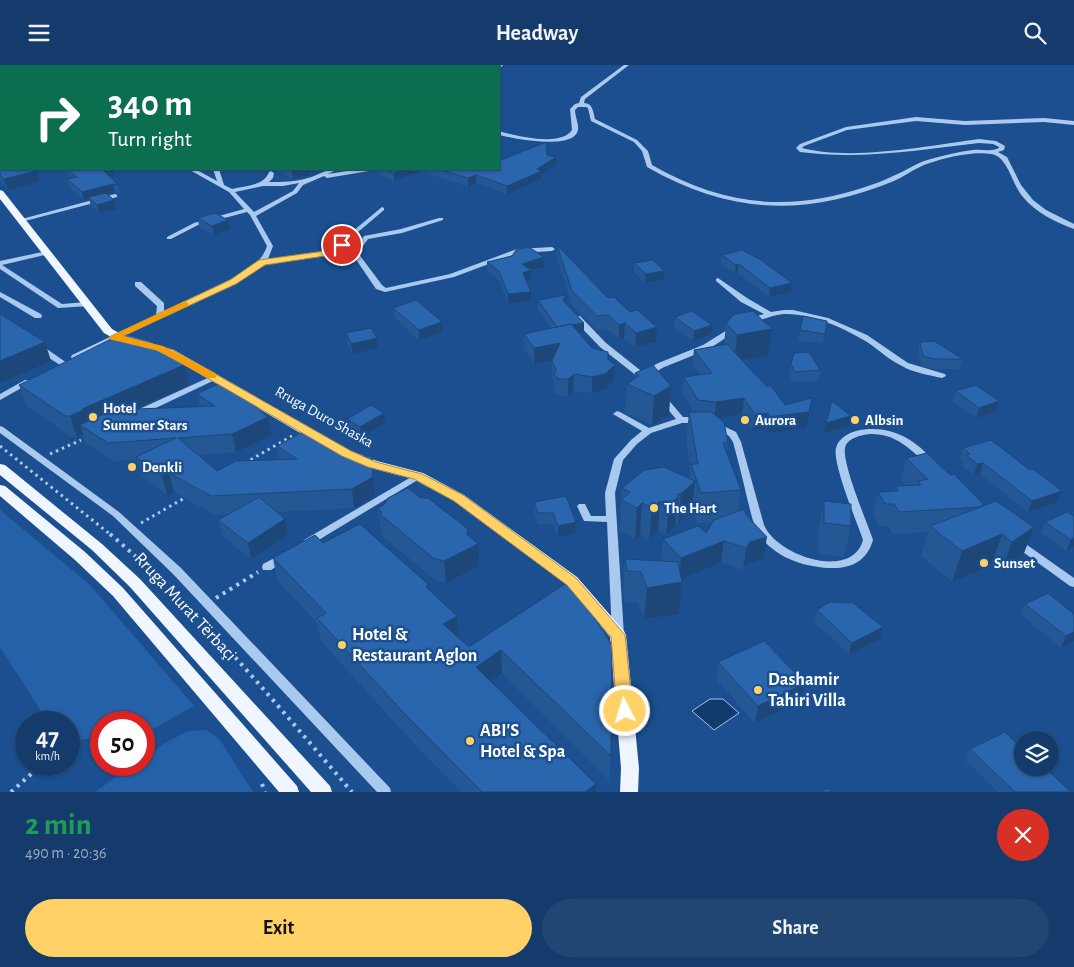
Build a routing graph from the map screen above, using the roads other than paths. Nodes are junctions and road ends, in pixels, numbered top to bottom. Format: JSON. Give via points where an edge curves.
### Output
{"nodes":[{"id":1,"x":627,"y":65,"type":"edge"},
{"id":2,"x":580,"y":104,"type":"junction"},
{"id":3,"x":1074,"y":123,"type":"edge"},
{"id":4,"x":500,"y":133,"type":"edge"},
{"id":5,"x":993,"y":152,"type":"junction"},
{"id":6,"x":193,"y":170,"type":"edge"},
{"id":7,"x":216,"y":170,"type":"edge"},
{"id":8,"x":333,"y":170,"type":"edge"},
{"id":9,"x":364,"y":170,"type":"edge"},
{"id":10,"x":270,"y":173,"type":"dead end"},
{"id":11,"x":309,"y":180,"type":"junction"},
{"id":12,"x":220,"y":184,"type":"junction"},
{"id":13,"x":263,"y":184,"type":"junction"},
{"id":14,"x":231,"y":191,"type":"junction"},
{"id":15,"x":0,"y":193,"type":"edge"},
{"id":16,"x":114,"y":196,"type":"dead end"},
{"id":17,"x":382,"y":209,"type":"dead end"},
{"id":18,"x":250,"y":213,"type":"junction"},
{"id":19,"x":441,"y":219,"type":"dead end"},
{"id":20,"x":21,"y":220,"type":"junction"},
{"id":21,"x":1074,"y":227,"type":"edge"},
{"id":22,"x":168,"y":238,"type":"dead end"},
{"id":23,"x":552,"y":249,"type":"dead end"},
{"id":24,"x":335,"y":252,"type":"junction"},
{"id":25,"x":47,"y":253,"type":"junction"},
{"id":26,"x":355,"y":253,"type":"junction"},
{"id":27,"x":262,"y":262,"type":"junction"},
{"id":28,"x":0,"y":265,"type":"edge"},
{"id":29,"x":718,"y":280,"type":"dead end"},
{"id":30,"x":138,"y":284,"type":"dead end"},
{"id":31,"x":0,"y":294,"type":"edge"},
{"id":32,"x":86,"y":303,"type":"junction"},
{"id":33,"x":574,"y":314,"type":"edge"},
{"id":34,"x":769,"y":314,"type":"junction"},
{"id":35,"x":160,"y":315,"type":"junction"},
{"id":36,"x":38,"y":316,"type":"dead end"},
{"id":37,"x":114,"y":337,"type":"junction"},
{"id":38,"x":30,"y":341,"type":"edge"},
{"id":39,"x":942,"y":376,"type":"dead end"},
{"id":40,"x":215,"y":377,"type":"junction"},
{"id":41,"x":32,"y":380,"type":"edge"},
{"id":42,"x":657,"y":392,"type":"edge"},
{"id":43,"x":0,"y":397,"type":"edge"},
{"id":44,"x":616,"y":414,"type":"dead end"},
{"id":45,"x":126,"y":419,"type":"edge"},
{"id":46,"x":681,"y":420,"type":"junction"},
{"id":47,"x":0,"y":429,"type":"edge"},
{"id":48,"x":648,"y":431,"type":"junction"},
{"id":49,"x":0,"y":468,"type":"edge"},
{"id":50,"x":939,"y":472,"type":"edge"},
{"id":51,"x":418,"y":476,"type":"junction"},
{"id":52,"x":0,"y":489,"type":"edge"},
{"id":53,"x":582,"y":506,"type":"dead end"},
{"id":54,"x":612,"y":519,"type":"junction"},
{"id":55,"x":1009,"y":537,"type":"edge"},
{"id":56,"x":267,"y":567,"type":"road end"},
{"id":57,"x":1074,"y":583,"type":"edge"},
{"id":58,"x":618,"y":635,"type":"junction"},
{"id":59,"x":290,"y":792,"type":"edge"},
{"id":60,"x":323,"y":792,"type":"edge"},
{"id":61,"x":385,"y":792,"type":"edge"},
{"id":62,"x":629,"y":792,"type":"edge"}],
"edges":[{"from":1,"to":2,"type":"street","via":[[583,98]]},
{"from":2,"to":4,"type":"street","via":[[572,109],[574,134],[562,139],[548,141]]},
{"from":2,"to":5,"type":"street","via":[[589,106],[593,120],[623,133],[645,150],[649,166],[655,170],[735,201],[791,203],[825,200],[891,180],[925,163],[974,152]]},
{"from":3,"to":5,"type":"street","via":[[1044,119],[965,123],[916,119],[829,134],[799,148],[842,153],[979,141],[1002,146]]},
{"from":5,"to":21,"type":"street","via":[[1005,157],[1027,199]]},
{"from":6,"to":12,"type":"street"},
{"from":7,"to":12,"type":"street"},
{"from":8,"to":11,"type":"street"},
{"from":9,"to":11,"type":"street"},
{"from":10,"to":13,"type":"street","via":[[270,178]]},
{"from":11,"to":13,"type":"street"},
{"from":11,"to":18,"type":"street","via":[[295,192]]},
{"from":12,"to":14,"type":"street"},
{"from":13,"to":14,"type":"street"},
{"from":14,"to":18,"type":"street"},
{"from":15,"to":20,"type":"main road"},
{"from":16,"to":20,"type":"street"},
{"from":17,"to":24,"type":"street"},
{"from":18,"to":22,"type":"street","via":[[196,224]]},
{"from":18,"to":27,"type":"street","via":[[270,246]]},
{"from":19,"to":26,"type":"street","via":[[402,231],[366,237]]},
{"from":20,"to":25,"type":"main road"},
{"from":23,"to":26,"type":"street","via":[[517,251],[452,276],[385,290],[379,287]]},
{"from":24,"to":26,"type":"street"},
{"from":24,"to":27,"type":"street"},
{"from":25,"to":28,"type":"street"},
{"from":25,"to":32,"type":"main road"},
{"from":27,"to":35,"type":"street","via":[[233,282]]},
{"from":28,"to":32,"type":"street","via":[[61,307]]},
{"from":29,"to":34,"type":"street"},
{"from":30,"to":35,"type":"street","via":[[162,305]]},
{"from":31,"to":36,"type":"street"},
{"from":32,"to":37,"type":"main road"},
{"from":33,"to":34,"type":"street","via":[[603,345],[649,382],[648,373],[659,366],[706,347],[744,324]]},
{"from":34,"to":39,"type":"street","via":[[786,312],[841,326],[865,337],[912,368]]},
{"from":35,"to":37,"type":"street"},
{"from":37,"to":38,"type":"street","via":[[59,365]]},
{"from":37,"to":40,"type":"main road","name":"Rruga Duro Shaska","via":[[159,348]]},
{"from":40,"to":45,"type":"street"},
{"from":40,"to":51,"type":"main road","name":"Rruga Duro Shaska","via":[[346,453]]},
{"from":41,"to":43,"type":"street"},
{"from":42,"to":46,"type":"street"},
{"from":44,"to":48,"type":"street"},
{"from":46,"to":48,"type":"street"},
{"from":46,"to":50,"type":"street","via":[[709,422],[732,434],[761,530],[782,550],[810,563],[846,563],[860,557],[866,550],[868,540],[840,449],[851,435],[876,431],[902,438]]},
{"from":47,"to":61,"type":"street","via":[[132,528],[177,571]]},
{"from":48,"to":54,"type":"street","via":[[619,459],[610,493]]},
{"from":49,"to":60,"type":"main road","name":"Rruga Murat Tërbaçi","via":[[97,547],[135,583]]},
{"from":51,"to":56,"type":"street"},
{"from":51,"to":58,"type":"main road","name":"Rruga Duro Shaska","via":[[459,498],[572,581]]},
{"from":52,"to":59,"type":"main road","via":[[118,592]]},
{"from":53,"to":54,"type":"street","via":[[587,519]]},
{"from":54,"to":58,"type":"street"},
{"from":55,"to":57,"type":"street"},
{"from":58,"to":62,"type":"main road","via":[[630,768]]}]}
